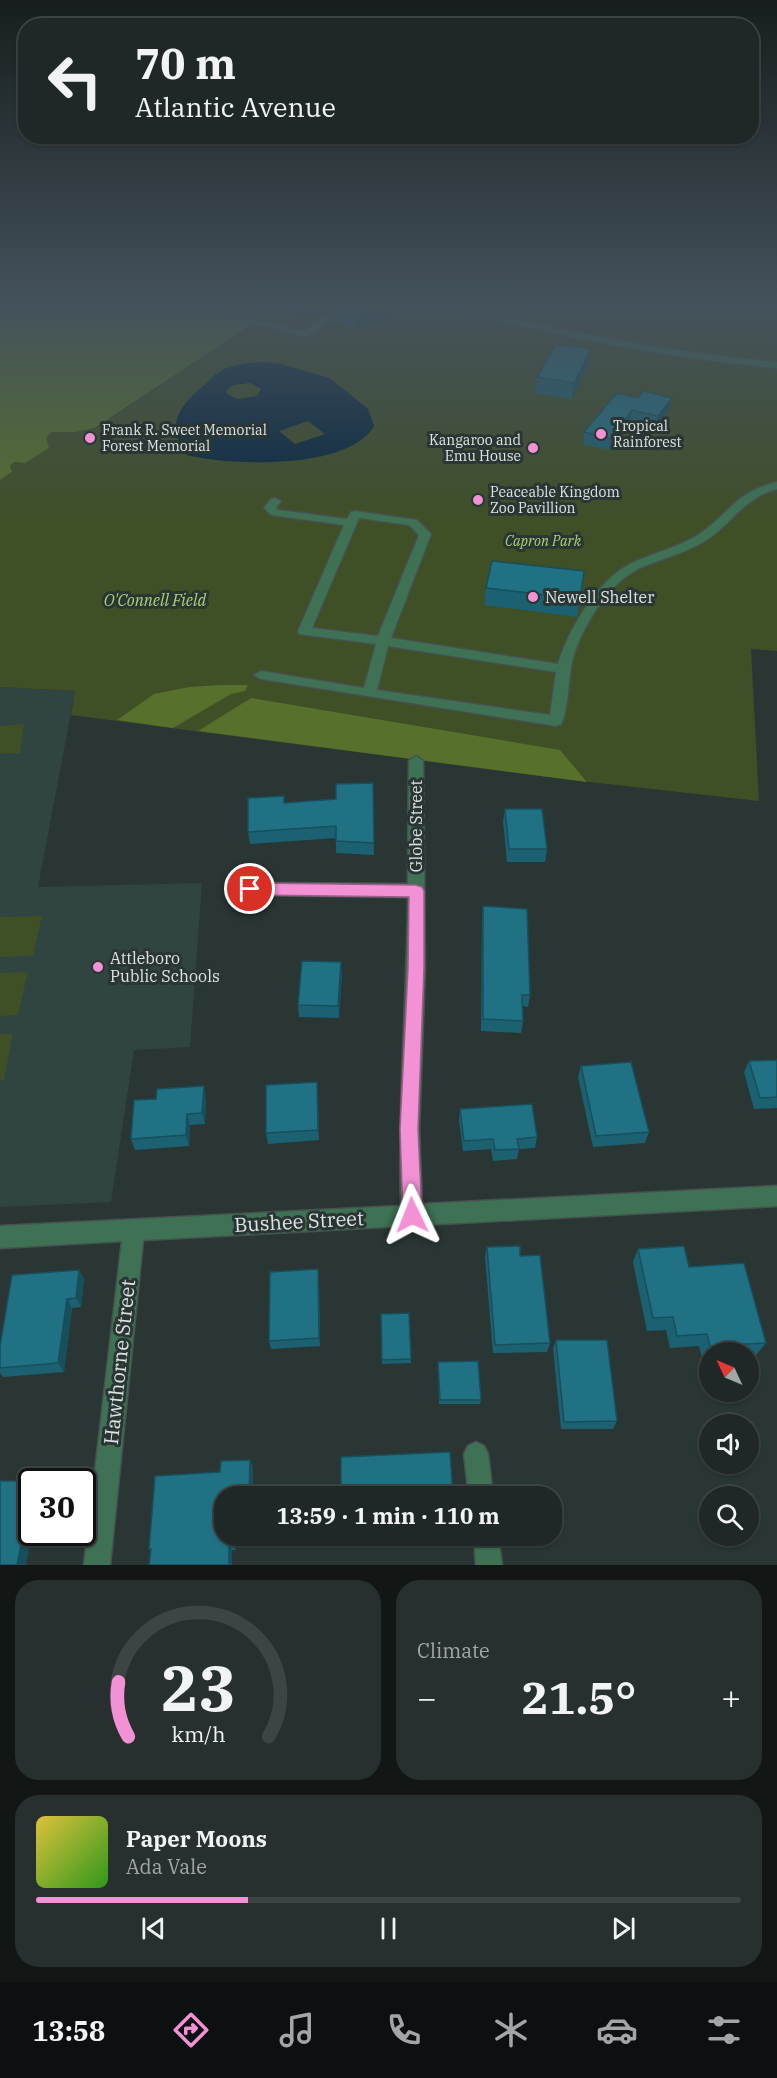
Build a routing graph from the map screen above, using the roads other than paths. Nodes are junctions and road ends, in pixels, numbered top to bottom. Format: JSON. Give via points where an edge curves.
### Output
{"nodes":[{"id":1,"x":777,"y":485,"type":"edge"},
{"id":2,"x":275,"y":501,"type":"dead end"},
{"id":3,"x":352,"y":522,"type":"junction"},
{"id":4,"x":383,"y":641,"type":"junction"},
{"id":5,"x":565,"y":669,"type":"junction"},
{"id":6,"x":261,"y":675,"type":"dead end"},
{"id":7,"x":369,"y":693,"type":"junction"},
{"id":8,"x":416,"y":761,"type":"dead end"},
{"id":9,"x":250,"y":889,"type":"dead end"},
{"id":10,"x":416,"y":891,"type":"junction"},
{"id":11,"x":777,"y":1196,"type":"edge"},
{"id":12,"x":412,"y":1215,"type":"junction"},
{"id":13,"x":134,"y":1230,"type":"junction"},
{"id":14,"x":0,"y":1237,"type":"edge"},
{"id":15,"x":476,"y":1454,"type":"dead end"},
{"id":16,"x":480,"y":1486,"type":"edge"},
{"id":17,"x":487,"y":1546,"type":"edge"},
{"id":18,"x":97,"y":1565,"type":"edge"},
{"id":19,"x":489,"y":1565,"type":"edge"}],
"edges":[{"from":1,"to":5,"type":"street","via":[[741,500],[706,535],[690,545],[631,567],[614,580],[580,629]]},
{"from":2,"to":3,"type":"street","via":[[270,508],[275,513]]},
{"from":3,"to":4,"type":"street","via":[[304,631]]},
{"from":3,"to":4,"type":"street","via":[[355,514],[413,522],[425,534]]},
{"from":4,"to":5,"type":"street"},
{"from":4,"to":7,"type":"street"},
{"from":5,"to":7,"type":"street","via":[[556,720]]},
{"from":6,"to":7,"type":"street"},
{"from":8,"to":10,"type":"street","name":"Globe Street"},
{"from":9,"to":10,"type":"street"},
{"from":10,"to":12,"type":"street","name":"Globe Street","via":[[409,1129]]},
{"from":11,"to":12,"type":"street","name":"Bushee Street"},
{"from":12,"to":13,"type":"street","name":"Bushee Street"},
{"from":13,"to":14,"type":"street","name":"Bushee Street"},
{"from":13,"to":18,"type":"street","name":"Hawthorne Street"},
{"from":15,"to":16,"type":"street"},
{"from":17,"to":19,"type":"street"}]}
